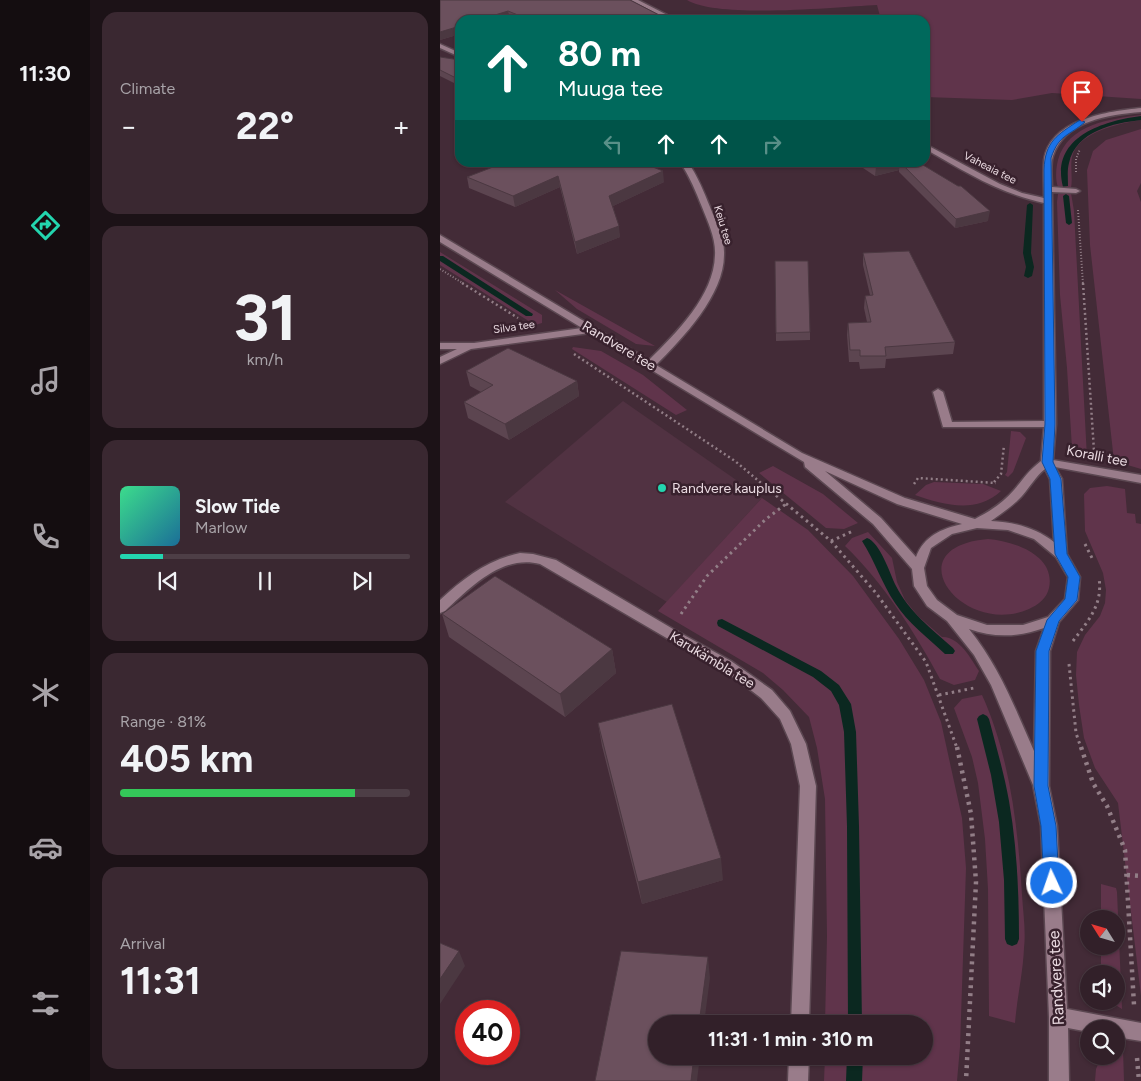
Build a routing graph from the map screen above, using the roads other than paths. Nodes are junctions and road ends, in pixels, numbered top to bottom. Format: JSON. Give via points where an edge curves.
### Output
{"nodes":[{"id":1,"x":634,"y":0,"type":"edge"},
{"id":2,"x":664,"y":15,"type":"edge"},
{"id":3,"x":440,"y":46,"type":"edge"},
{"id":4,"x":455,"y":52,"type":"edge"},
{"id":5,"x":1141,"y":110,"type":"edge"},
{"id":6,"x":930,"y":149,"type":"edge"},
{"id":7,"x":688,"y":167,"type":"edge"},
{"id":8,"x":1047,"y":189,"type":"junction"},
{"id":9,"x":1076,"y":191,"type":"road end"},
{"id":10,"x":1047,"y":201,"type":"junction"},
{"id":11,"x":440,"y":238,"type":"edge"},
{"id":12,"x":591,"y":330,"type":"junction"},
{"id":13,"x":440,"y":346,"type":"edge"},
{"id":14,"x":474,"y":346,"type":"junction"},
{"id":15,"x":440,"y":361,"type":"edge"},
{"id":16,"x":650,"y":365,"type":"junction"},
{"id":17,"x":938,"y":392,"type":"dead end"},
{"id":18,"x":1050,"y":424,"type":"junction"},
{"id":19,"x":798,"y":455,"type":"junction"},
{"id":20,"x":1047,"y":462,"type":"junction"},
{"id":21,"x":1141,"y":479,"type":"edge"},
{"id":22,"x":977,"y":524,"type":"junction"},
{"id":23,"x":1061,"y":554,"type":"junction"},
{"id":24,"x":918,"y":568,"type":"junction"},
{"id":25,"x":440,"y":608,"type":"edge"},
{"id":26,"x":952,"y":618,"type":"junction"},
{"id":27,"x":1053,"y":620,"type":"junction"},
{"id":28,"x":1041,"y":786,"type":"junction"},
{"id":29,"x":800,"y":1015,"type":"edge"},
{"id":30,"x":1058,"y":1017,"type":"junction"},
{"id":31,"x":1138,"y":1031,"type":"edge"},
{"id":32,"x":799,"y":1065,"type":"edge"},
{"id":33,"x":798,"y":1081,"type":"edge"},
{"id":34,"x":1059,"y":1081,"type":"edge"}],
"edges":[{"from":1,"to":2,"type":"street"},
{"from":3,"to":4,"type":"street"},
{"from":5,"to":8,"type":"street","via":[[1098,116],[1069,128],[1058,137],[1048,158]]},
{"from":6,"to":10,"type":"street","name":"Vaheaia tee","via":[[997,186]]},
{"from":7,"to":16,"type":"street","name":"Keiu tee","via":[[715,228],[719,264],[709,292],[695,315]]},
{"from":8,"to":9,"type":"street"},
{"from":8,"to":10,"type":"street"},
{"from":10,"to":18,"type":"street"},
{"from":11,"to":12,"type":"street","name":"Randvere tee"},
{"from":12,"to":14,"type":"street","name":"Silva tee"},
{"from":12,"to":16,"type":"street","name":"Randvere tee"},
{"from":13,"to":14,"type":"street","name":"Silva tee"},
{"from":14,"to":15,"type":"street"},
{"from":16,"to":19,"type":"street","name":"Randvere tee"},
{"from":17,"to":18,"type":"street","via":[[947,425]]},
{"from":18,"to":20,"type":"street"},
{"from":19,"to":22,"type":"street","name":"Randvere tee","via":[[901,501]]},
{"from":19,"to":24,"type":"street","name":"Randvere tee","via":[[877,521]]},
{"from":20,"to":21,"type":"street","name":"Koralli tee"},
{"from":20,"to":22,"type":"street","via":[[1030,474],[1004,507]]},
{"from":20,"to":23,"type":"street","via":[[1056,479]]},
{"from":22,"to":23,"type":"street","name":"Randvere tee","via":[[1009,526],[1038,536]]},
{"from":22,"to":24,"type":"street","name":"Randvere tee","via":[[948,531],[926,546]]},
{"from":23,"to":27,"type":"street","name":"Randvere tee","via":[[1074,577],[1071,600]]},
{"from":24,"to":26,"type":"street","name":"Randvere tee","via":[[921,586],[932,603]]},
{"from":25,"to":29,"type":"street","name":"Karukämbla tee","via":[[466,584],[510,560],[531,558],[551,562],[741,674],[779,707],[802,748],[808,786]]},
{"from":26,"to":27,"type":"street","name":"Randvere tee","via":[[986,630],[1023,630]]},
{"from":26,"to":28,"type":"street","name":"Randvere tee","via":[[979,651],[998,684]]},
{"from":27,"to":28,"type":"street","name":"Randvere tee","via":[[1043,651]]},
{"from":28,"to":30,"type":"street","name":"Randvere tee","via":[[1049,826]]},
{"from":30,"to":31,"type":"street"},
{"from":30,"to":34,"type":"street","name":"Randvere tee"},
{"from":32,"to":33,"type":"street"}]}
